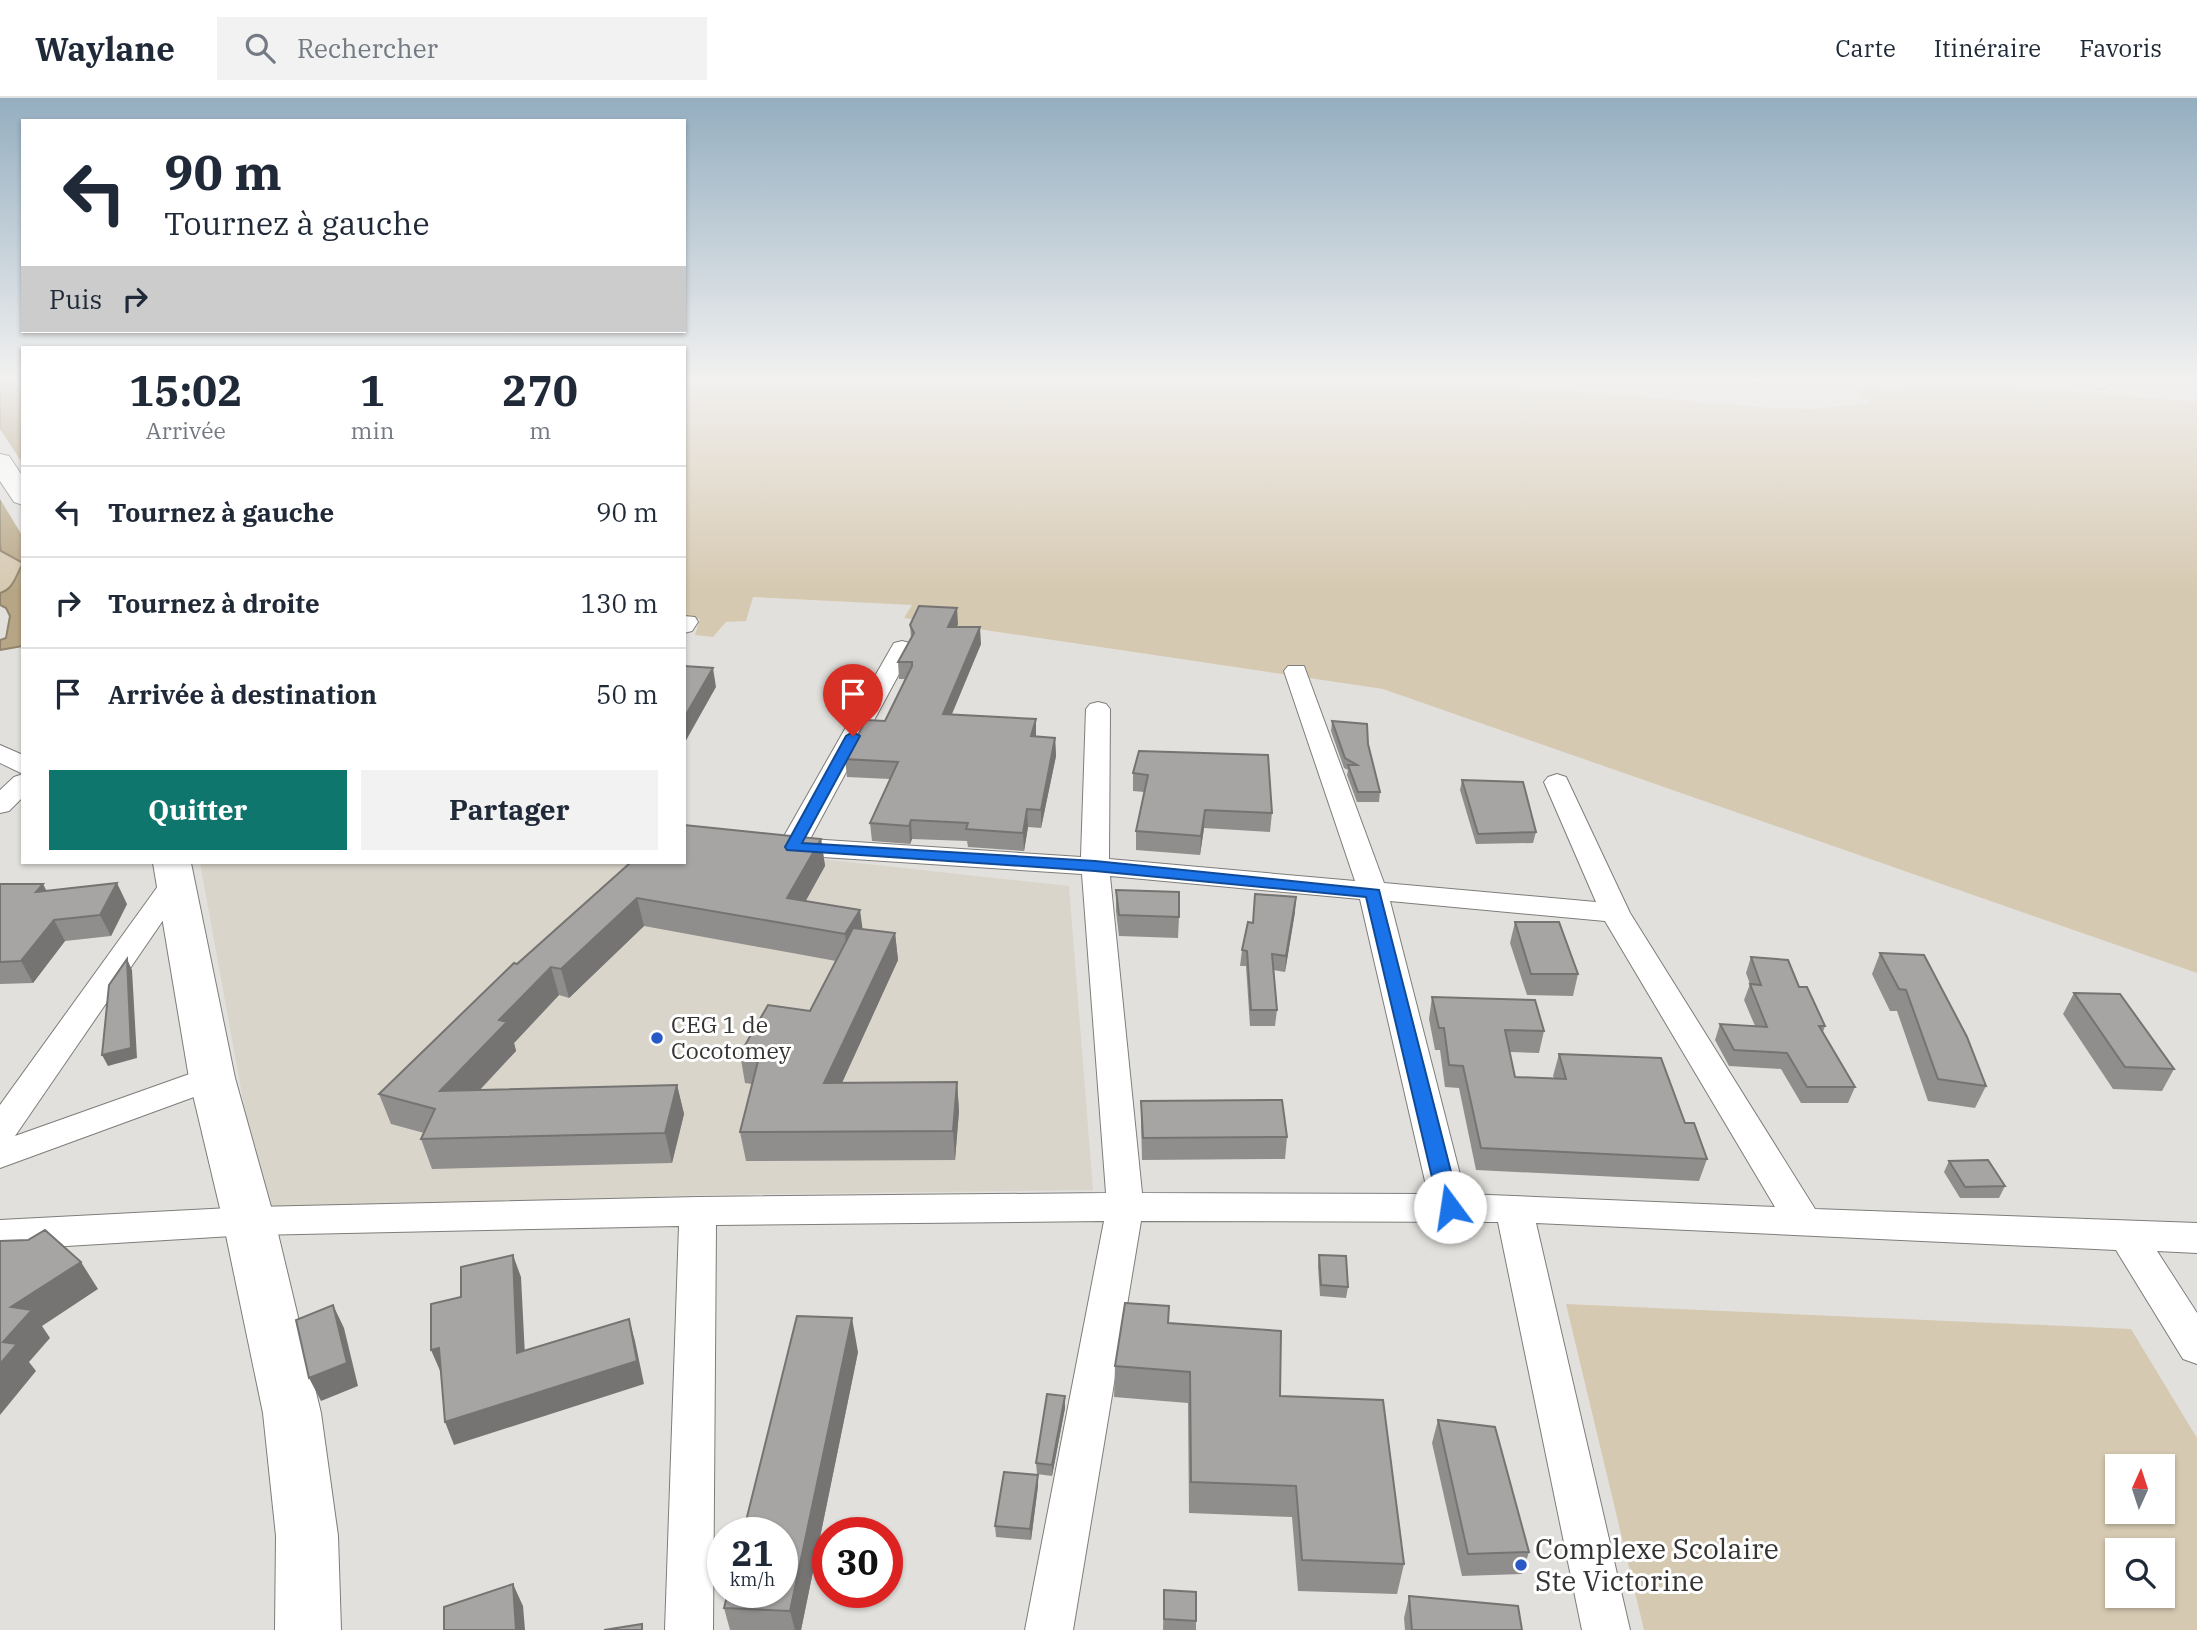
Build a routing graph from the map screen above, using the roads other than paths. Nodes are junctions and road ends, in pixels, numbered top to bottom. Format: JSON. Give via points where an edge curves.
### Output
{"nodes":[{"id":1,"x":0,"y":461,"type":"edge"},
{"id":2,"x":21,"y":494,"type":"edge"},
{"id":3,"x":902,"y":648,"type":"edge"},
{"id":4,"x":1296,"y":671,"type":"dead end"},
{"id":5,"x":1098,"y":709,"type":"dead end"},
{"id":6,"x":0,"y":753,"type":"edge"},
{"id":7,"x":21,"y":765,"type":"edge"},
{"id":8,"x":1557,"y":782,"type":"dead end"},
{"id":9,"x":21,"y":784,"type":"edge"},
{"id":10,"x":0,"y":805,"type":"edge"},
{"id":11,"x":752,"y":842,"type":"edge"},
{"id":12,"x":792,"y":847,"type":"junction"},
{"id":13,"x":1095,"y":866,"type":"junction"},
{"id":14,"x":174,"y":872,"type":"edge"},
{"id":15,"x":1373,"y":893,"type":"junction"},
{"id":16,"x":1615,"y":913,"type":"junction"},
{"id":17,"x":212,"y":1079,"type":"junction"},
{"id":18,"x":0,"y":1131,"type":"edge"},
{"id":19,"x":0,"y":1155,"type":"edge"},
{"id":20,"x":1125,"y":1207,"type":"junction"},
{"id":21,"x":1450,"y":1207,"type":"junction"},
{"id":22,"x":1514,"y":1208,"type":"junction"},
{"id":23,"x":698,"y":1211,"type":"junction"},
{"id":24,"x":249,"y":1221,"type":"junction"},
{"id":25,"x":1804,"y":1223,"type":"junction"},
{"id":26,"x":0,"y":1235,"type":"edge"},
{"id":27,"x":2127,"y":1235,"type":"junction"},
{"id":28,"x":2197,"y":1238,"type":"edge"},
{"id":29,"x":2197,"y":1347,"type":"edge"},
{"id":30,"x":308,"y":1630,"type":"edge"},
{"id":31,"x":689,"y":1630,"type":"edge"},
{"id":32,"x":1049,"y":1630,"type":"edge"},
{"id":33,"x":1606,"y":1630,"type":"edge"}],
"edges":[{"from":1,"to":2,"type":"main road"},
{"from":3,"to":12,"type":"street"},
{"from":4,"to":15,"type":"street"},
{"from":5,"to":13,"type":"street"},
{"from":6,"to":7,"type":"street"},
{"from":8,"to":16,"type":"street"},
{"from":9,"to":10,"type":"street"},
{"from":11,"to":12,"type":"street"},
{"from":12,"to":13,"type":"street"},
{"from":13,"to":15,"type":"street"},
{"from":13,"to":20,"type":"street"},
{"from":14,"to":17,"type":"main road"},
{"from":14,"to":18,"type":"street"},
{"from":15,"to":16,"type":"street"},
{"from":15,"to":21,"type":"street"},
{"from":16,"to":25,"type":"street"},
{"from":17,"to":19,"type":"street"},
{"from":17,"to":24,"type":"main road"},
{"from":20,"to":21,"type":"street"},
{"from":20,"to":23,"type":"street"},
{"from":20,"to":32,"type":"street"},
{"from":21,"to":22,"type":"street"},
{"from":22,"to":25,"type":"street"},
{"from":22,"to":33,"type":"street"},
{"from":23,"to":24,"type":"street"},
{"from":23,"to":31,"type":"street"},
{"from":24,"to":26,"type":"street"},
{"from":24,"to":30,"type":"main road","via":[[292,1413],[307,1536]]},
{"from":25,"to":27,"type":"street"},
{"from":27,"to":28,"type":"street"},
{"from":27,"to":29,"type":"street"}]}
